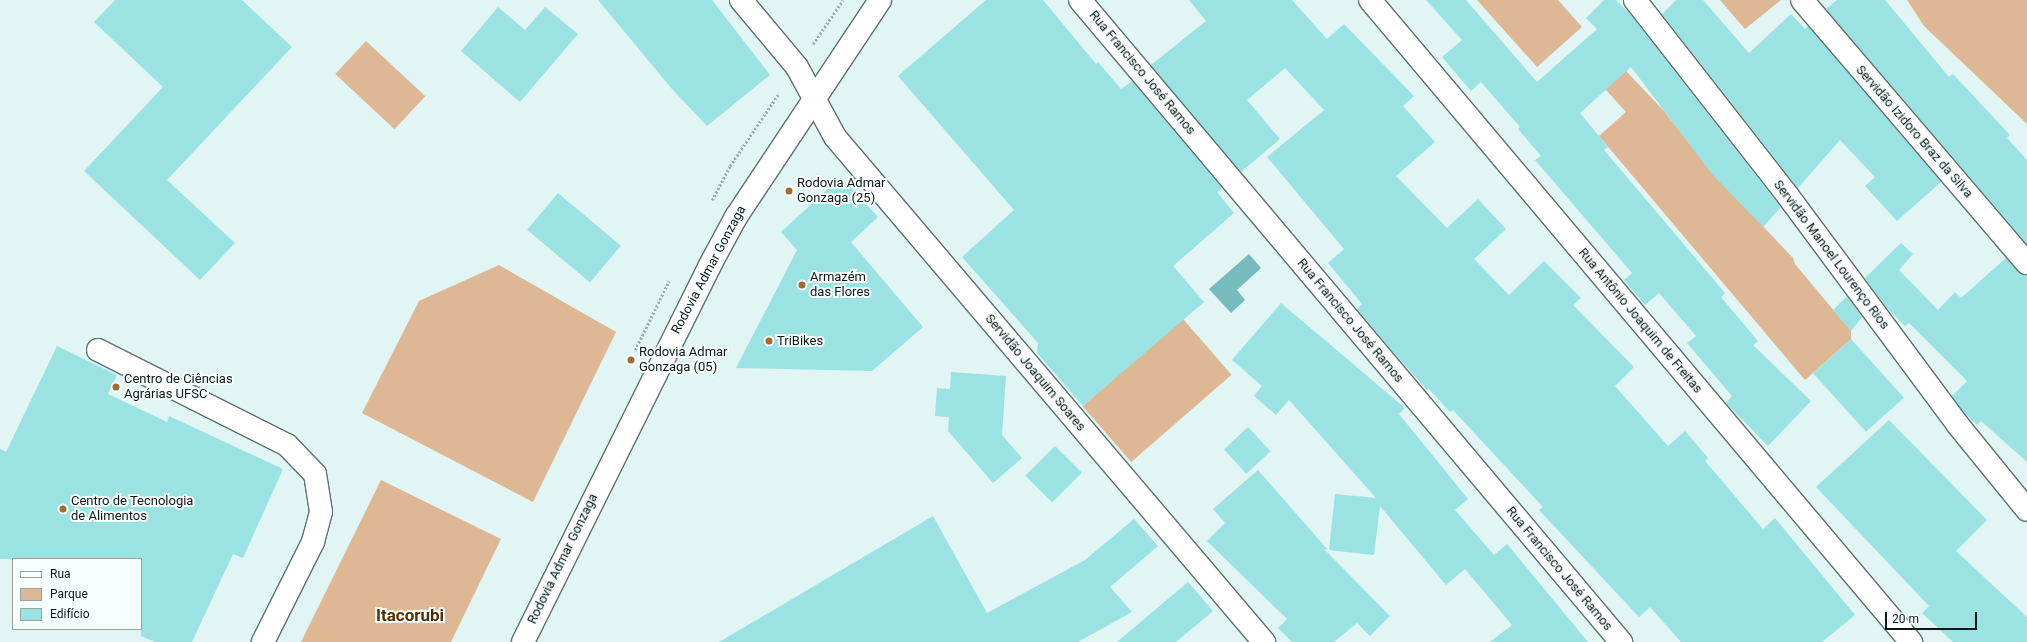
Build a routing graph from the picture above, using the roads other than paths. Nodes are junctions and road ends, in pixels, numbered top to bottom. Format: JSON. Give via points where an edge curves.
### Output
{"nodes":[{"id":1,"x":741,"y":0,"type":"edge"},
{"id":2,"x":880,"y":0,"type":"edge"},
{"id":3,"x":1080,"y":0,"type":"edge"},
{"id":4,"x":1370,"y":0,"type":"edge"},
{"id":5,"x":1635,"y":0,"type":"edge"},
{"id":6,"x":1802,"y":0,"type":"edge"},
{"id":7,"x":812,"y":99,"type":"junction"},
{"id":8,"x":2027,"y":263,"type":"edge"},
{"id":9,"x":98,"y":350,"type":"dead end"},
{"id":10,"x":2027,"y":510,"type":"edge"},
{"id":11,"x":263,"y":642,"type":"edge"},
{"id":12,"x":523,"y":642,"type":"edge"},
{"id":13,"x":1264,"y":642,"type":"edge"},
{"id":14,"x":1621,"y":642,"type":"edge"},
{"id":15,"x":1911,"y":642,"type":"edge"}],
"edges":[{"from":1,"to":7,"type":"main road","name":"Servidão Joaquim Soares","via":[[797,67]]},
{"from":2,"to":7,"type":"main road","name":"Rodovia Admar Gonzaga"},
{"from":3,"to":14,"type":"main road","name":"Rua Francisco José Ramos"},
{"from":4,"to":15,"type":"main road","name":"Rua Antônio Joaquim de Freitas"},
{"from":5,"to":10,"type":"main road","name":"Servidão Manoel Lourenço Rios","via":[[1788,196],[1958,425]]},
{"from":6,"to":8,"type":"main road","name":"Servidão Izidoro Braz da Silva"},
{"from":7,"to":12,"type":"main road","name":"Rodovia Admar Gonzaga","via":[[736,217],[710,265]]},
{"from":7,"to":13,"type":"main road","name":"Servidão Joaquim Soares","via":[[835,137]]},
{"from":9,"to":11,"type":"main road","via":[[287,445],[315,474],[321,512],[313,542]]}]}
